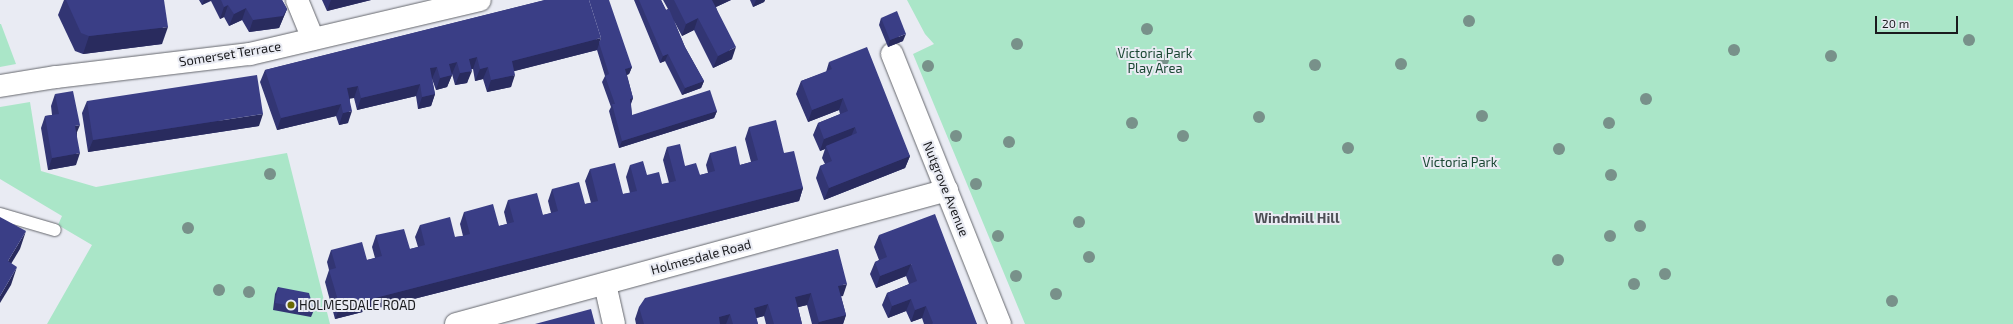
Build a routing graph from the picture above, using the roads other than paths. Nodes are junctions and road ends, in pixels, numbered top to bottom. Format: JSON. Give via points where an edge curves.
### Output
{"nodes":[{"id":1,"x":297,"y":0,"type":"edge"},
{"id":2,"x":480,"y":0,"type":"edge"},
{"id":3,"x":313,"y":39,"type":"junction"},
{"id":4,"x":892,"y":54,"type":"dead end"},
{"id":5,"x":0,"y":86,"type":"edge"},
{"id":6,"x":947,"y":190,"type":"junction"},
{"id":7,"x":0,"y":214,"type":"edge"},
{"id":8,"x":55,"y":230,"type":"dead end"},
{"id":9,"x":605,"y":284,"type":"junction"},
{"id":10,"x":456,"y":324,"type":"edge"},
{"id":11,"x":614,"y":324,"type":"edge"},
{"id":12,"x":1000,"y":324,"type":"edge"}],
"edges":[{"from":1,"to":3,"type":"street"},
{"from":2,"to":3,"type":"street","name":"Somerset Terrace"},
{"from":3,"to":5,"type":"street","name":"Somerset Terrace","via":[[250,54]]},
{"from":4,"to":6,"type":"street","name":"Nutgrove Avenue"},
{"from":6,"to":9,"type":"street","name":"Holmesdale Road"},
{"from":6,"to":12,"type":"street","name":"Nutgrove Avenue"},
{"from":7,"to":8,"type":"lane"},
{"from":9,"to":10,"type":"street","name":"Holmesdale Road"},
{"from":9,"to":11,"type":"street"}]}
